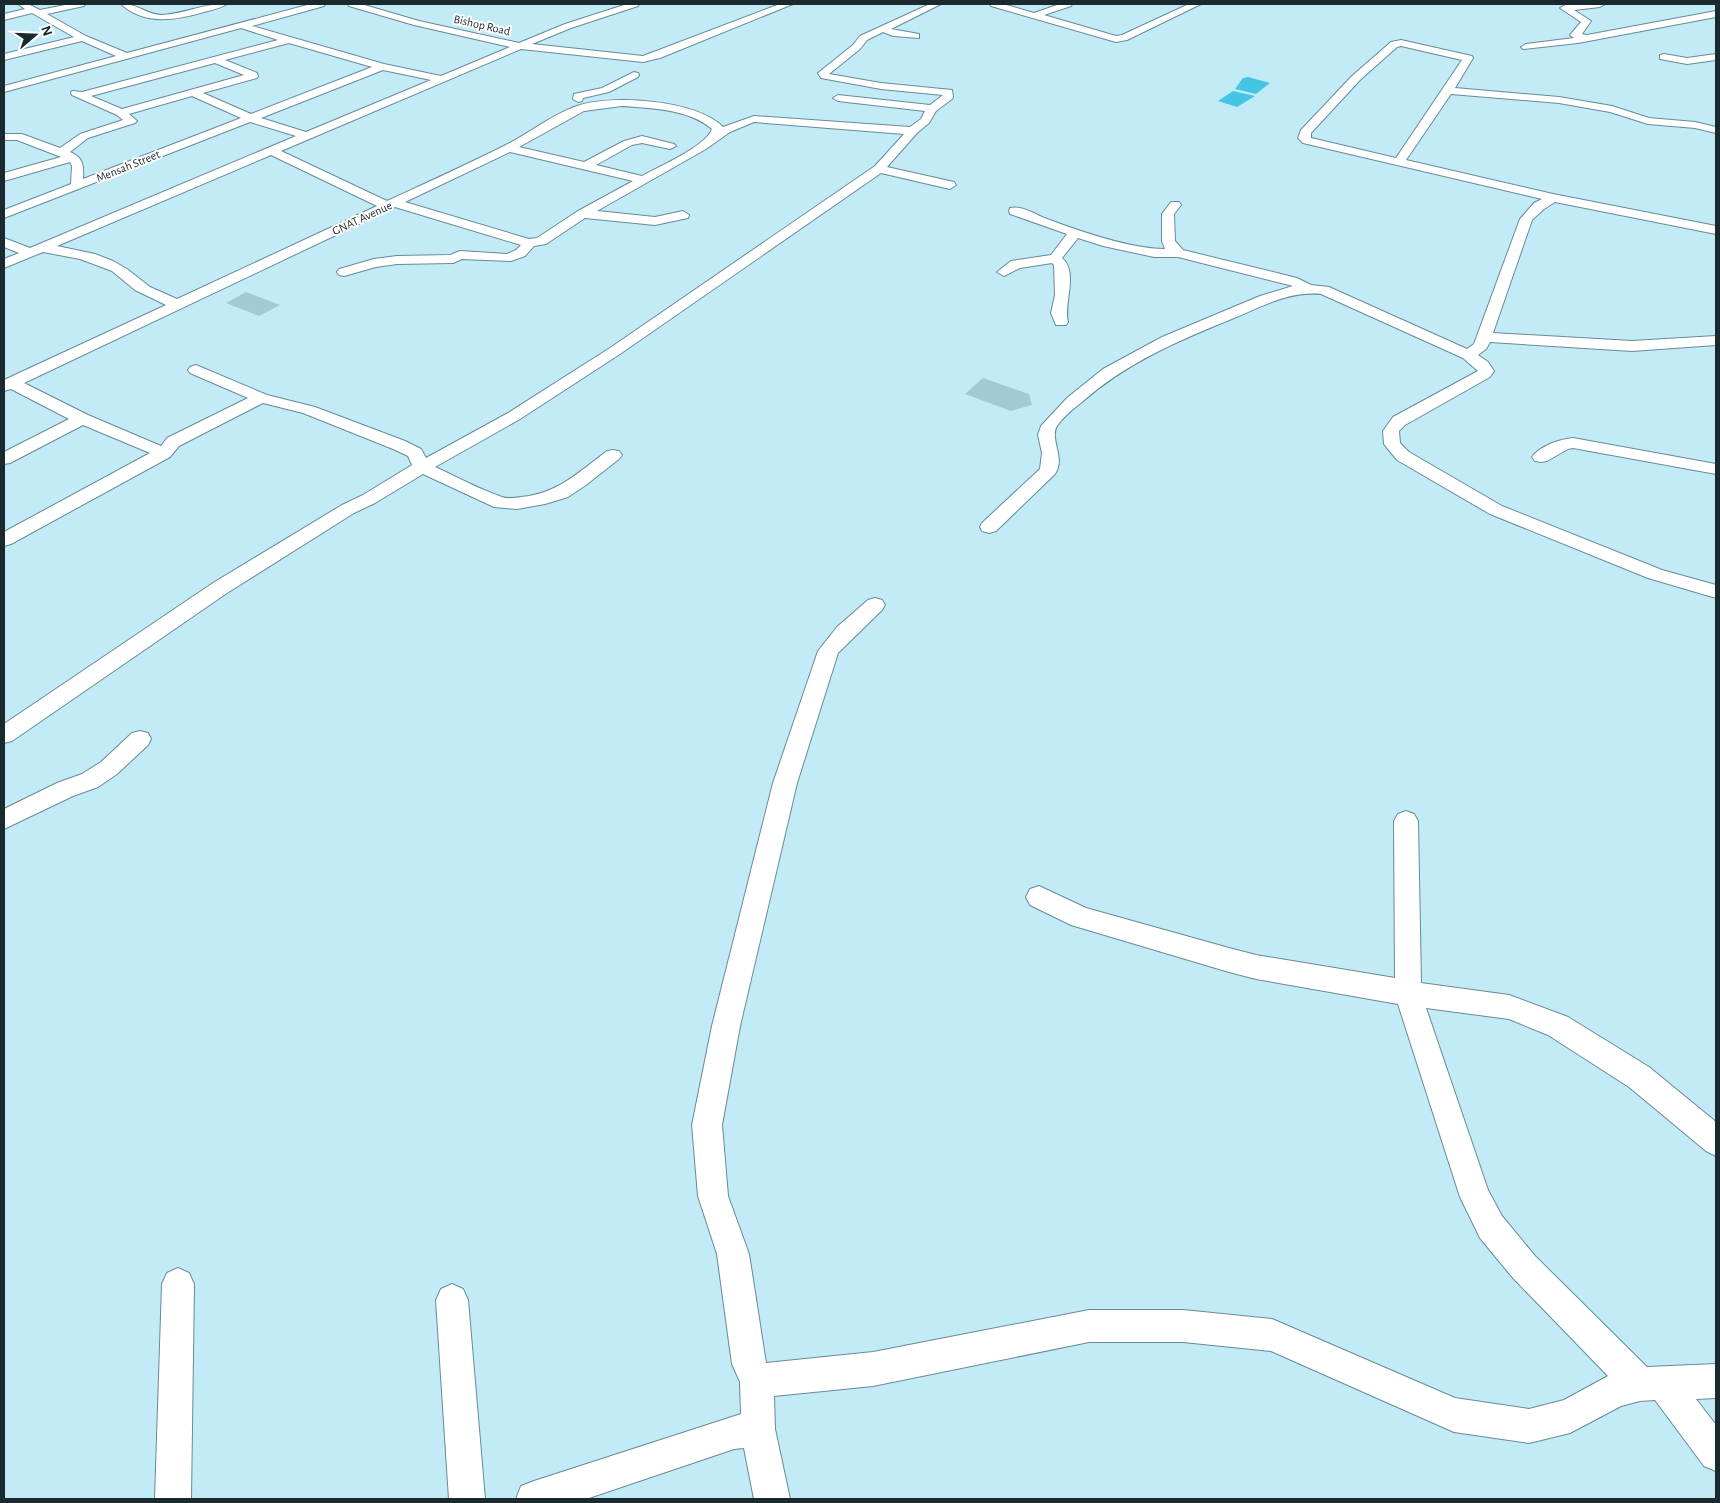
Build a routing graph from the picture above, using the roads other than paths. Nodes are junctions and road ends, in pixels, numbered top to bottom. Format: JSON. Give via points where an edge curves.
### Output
{"nodes":[{"id":1,"x":22,"y":4,"type":"edge"},
{"id":2,"x":80,"y":4,"type":"edge"},
{"id":3,"x":126,"y":4,"type":"edge"},
{"id":4,"x":222,"y":4,"type":"edge"},
{"id":5,"x":321,"y":4,"type":"edge"},
{"id":6,"x":352,"y":4,"type":"edge"},
{"id":7,"x":635,"y":4,"type":"edge"},
{"id":8,"x":788,"y":4,"type":"edge"},
{"id":9,"x":937,"y":4,"type":"edge"},
{"id":10,"x":994,"y":4,"type":"edge"},
{"id":11,"x":1068,"y":4,"type":"edge"},
{"id":12,"x":1196,"y":4,"type":"edge"},
{"id":13,"x":1600,"y":4,"type":"edge"},
{"id":14,"x":1714,"y":9,"type":"edge"},
{"id":15,"x":37,"y":11,"type":"junction"},
{"id":16,"x":1033,"y":16,"type":"junction"},
{"id":17,"x":4,"y":17,"type":"edge"},
{"id":18,"x":243,"y":26,"type":"junction"},
{"id":19,"x":884,"y":29,"type":"junction"},
{"id":20,"x":916,"y":36,"type":"dead end"},
{"id":21,"x":83,"y":38,"type":"junction"},
{"id":22,"x":1586,"y":38,"type":"junction"},
{"id":23,"x":288,"y":40,"type":"junction"},
{"id":24,"x":520,"y":46,"type":"junction"},
{"id":25,"x":1526,"y":47,"type":"dead end"},
{"id":26,"x":478,"y":53,"type":"dead end"},
{"id":27,"x":125,"y":56,"type":"junction"},
{"id":28,"x":496,"y":56,"type":"junction"},
{"id":29,"x":4,"y":57,"type":"edge"},
{"id":30,"x":1664,"y":57,"type":"dead end"},
{"id":31,"x":1716,"y":57,"type":"edge"},
{"id":32,"x":217,"y":60,"type":"junction"},
{"id":33,"x":382,"y":67,"type":"junction"},
{"id":34,"x":634,"y":75,"type":"dead end"},
{"id":35,"x":44,"y":79,"type":"junction"},
{"id":36,"x":442,"y":79,"type":"junction"},
{"id":37,"x":4,"y":89,"type":"edge"},
{"id":38,"x":1448,"y":91,"type":"junction"},
{"id":39,"x":193,"y":93,"type":"junction"},
{"id":40,"x":81,"y":95,"type":"junction"},
{"id":41,"x":838,"y":98,"type":"dead end"},
{"id":42,"x":589,"y":107,"type":"junction"},
{"id":43,"x":932,"y":109,"type":"junction"},
{"id":44,"x":121,"y":113,"type":"junction"},
{"id":45,"x":252,"y":119,"type":"junction"},
{"id":46,"x":1716,"y":130,"type":"edge"},
{"id":47,"x":913,"y":131,"type":"junction"},
{"id":48,"x":307,"y":136,"type":"junction"},
{"id":49,"x":715,"y":136,"type":"junction"},
{"id":50,"x":4,"y":137,"type":"edge"},
{"id":51,"x":670,"y":146,"type":"dead end"},
{"id":52,"x":509,"y":148,"type":"junction"},
{"id":53,"x":272,"y":151,"type":"junction"},
{"id":54,"x":60,"y":152,"type":"junction"},
{"id":55,"x":73,"y":157,"type":"junction"},
{"id":56,"x":1399,"y":162,"type":"junction"},
{"id":57,"x":586,"y":166,"type":"junction"},
{"id":58,"x":879,"y":169,"type":"junction"},
{"id":59,"x":4,"y":177,"type":"edge"},
{"id":60,"x":644,"y":180,"type":"junction"},
{"id":61,"x":950,"y":184,"type":"dead end"},
{"id":62,"x":77,"y":186,"type":"junction"},
{"id":63,"x":1553,"y":198,"type":"junction"},
{"id":64,"x":391,"y":204,"type":"junction"},
{"id":65,"x":1175,"y":206,"type":"dead end"},
{"id":66,"x":1015,"y":211,"type":"dead end"},
{"id":67,"x":4,"y":214,"type":"edge"},
{"id":68,"x":583,"y":214,"type":"junction"},
{"id":69,"x":683,"y":215,"type":"dead end"},
{"id":70,"x":1716,"y":230,"type":"edge"},
{"id":71,"x":1075,"y":232,"type":"junction"},
{"id":72,"x":4,"y":242,"type":"edge"},
{"id":73,"x":529,"y":243,"type":"junction"},
{"id":74,"x":36,"y":251,"type":"junction"},
{"id":75,"x":1178,"y":253,"type":"junction"},
{"id":76,"x":1055,"y":259,"type":"junction"},
{"id":77,"x":4,"y":264,"type":"edge"},
{"id":78,"x":344,"y":272,"type":"dead end"},
{"id":79,"x":1004,"y":272,"type":"dead end"},
{"id":80,"x":1307,"y":287,"type":"junction"},
{"id":81,"x":177,"y":304,"type":"junction"},
{"id":82,"x":1061,"y":322,"type":"dead end"},
{"id":83,"x":1484,"y":337,"type":"junction"},
{"id":84,"x":1716,"y":341,"type":"edge"},
{"id":85,"x":1468,"y":355,"type":"junction"},
{"id":86,"x":196,"y":370,"type":"dead end"},
{"id":87,"x":8,"y":384,"type":"edge"},
{"id":88,"x":261,"y":398,"type":"junction"},
{"id":89,"x":82,"y":419,"type":"junction"},
{"id":90,"x":164,"y":453,"type":"junction"},
{"id":91,"x":613,"y":455,"type":"dead end"},
{"id":92,"x":1540,"y":458,"type":"dead end"},
{"id":93,"x":4,"y":459,"type":"edge"},
{"id":94,"x":422,"y":467,"type":"junction"},
{"id":95,"x":1716,"y":469,"type":"edge"},
{"id":96,"x":989,"y":527,"type":"dead end"},
{"id":97,"x":4,"y":540,"type":"edge"},
{"id":98,"x":1716,"y":592,"type":"edge"},
{"id":99,"x":875,"y":605,"type":"dead end"},
{"id":100,"x":4,"y":735,"type":"edge"},
{"id":101,"x":140,"y":739,"type":"dead end"},
{"id":102,"x":4,"y":820,"type":"edge"},
{"id":103,"x":1406,"y":822,"type":"dead end"},
{"id":104,"x":1039,"y":898,"type":"dead end"},
{"id":105,"x":1408,"y":993,"type":"junction"},
{"id":106,"x":1716,"y":1142,"type":"edge"},
{"id":107,"x":178,"y":1284,"type":"dead end"},
{"id":108,"x":452,"y":1300,"type":"dead end"},
{"id":109,"x":757,"y":1381,"type":"junction"},
{"id":110,"x":1716,"y":1381,"type":"edge"},
{"id":111,"x":1652,"y":1384,"type":"junction"},
{"id":112,"x":758,"y":1429,"type":"junction"},
{"id":113,"x":1716,"y":1454,"type":"edge"},
{"id":114,"x":174,"y":1499,"type":"edge"},
{"id":115,"x":467,"y":1499,"type":"edge"},
{"id":116,"x":534,"y":1499,"type":"edge"},
{"id":117,"x":772,"y":1499,"type":"edge"}],
"edges":[{"from":1,"to":15,"type":"street"},
{"from":2,"to":15,"type":"street"},
{"from":3,"to":4,"type":"street","via":[[160,17]]},
{"from":5,"to":18,"type":"street"},
{"from":6,"to":24,"type":"street","name":"Bishop Road","via":[[417,23]]},
{"from":7,"to":24,"type":"street"},
{"from":8,"to":24,"type":"street","name":"Bishop Road","via":[[642,59]]},
{"from":9,"to":19,"type":"street"},
{"from":10,"to":16,"type":"street"},
{"from":11,"to":16,"type":"street"},
{"from":12,"to":16,"type":"street","via":[[1116,39]]},
{"from":13,"to":22,"type":"street","via":[[1565,8],[1586,21],[1575,35]]},
{"from":14,"to":22,"type":"street"},
{"from":15,"to":17,"type":"street"},
{"from":15,"to":21,"type":"street"},
{"from":18,"to":23,"type":"street"},
{"from":18,"to":27,"type":"street"},
{"from":19,"to":20,"type":"street"},
{"from":19,"to":43,"type":"street","via":[[863,38],[823,75],[880,86],[948,92],[948,97]]},
{"from":21,"to":27,"type":"street"},
{"from":21,"to":29,"type":"street"},
{"from":22,"to":25,"type":"street"},
{"from":23,"to":32,"type":"street"},
{"from":23,"to":33,"type":"street"},
{"from":24,"to":28,"type":"street"},
{"from":26,"to":28,"type":"street"},
{"from":27,"to":35,"type":"street"},
{"from":28,"to":36,"type":"street"},
{"from":30,"to":31,"type":"street","via":[[1687,61]]},
{"from":32,"to":39,"type":"street","via":[[253,76]]},
{"from":32,"to":40,"type":"street"},
{"from":33,"to":36,"type":"street"},
{"from":33,"to":45,"type":"street","name":"Mensah Street"},
{"from":34,"to":42,"type":"street","via":[[605,90],[578,96]]},
{"from":35,"to":37,"type":"street"},
{"from":35,"to":40,"type":"street"},
{"from":36,"to":48,"type":"street"},
{"from":38,"to":46,"type":"street","via":[[1559,100],[1612,109],[1648,121]]},
{"from":38,"to":56,"type":"street"},
{"from":38,"to":56,"type":"street","via":[[1468,58],[1397,43],[1356,78],[1305,132],[1307,141]]},
{"from":39,"to":44,"type":"street"},
{"from":39,"to":45,"type":"street"},
{"from":40,"to":44,"type":"street"},
{"from":41,"to":43,"type":"street"},
{"from":42,"to":49,"type":"street","name":"GNAT Avenue","via":[[622,103],[657,105],[706,118],[718,128]]},
{"from":42,"to":52,"type":"street","name":"GNAT Avenue","via":[[570,112]]},
{"from":43,"to":47,"type":"street","via":[[925,121]]},
{"from":44,"to":54,"type":"street","via":[[131,122],[84,136]]},
{"from":45,"to":48,"type":"street"},
{"from":45,"to":62,"type":"street","name":"Mensah Street"},
{"from":47,"to":49,"type":"street","via":[[754,118]]},
{"from":47,"to":58,"type":"street"},
{"from":48,"to":53,"type":"street"},
{"from":49,"to":60,"type":"street","via":[[702,147]]},
{"from":50,"to":54,"type":"street","via":[[18,136]]},
{"from":51,"to":57,"type":"street","via":[[642,139]]},
{"from":52,"to":57,"type":"street"},
{"from":52,"to":64,"type":"street","name":"GNAT Avenue"},
{"from":53,"to":64,"type":"street"},
{"from":53,"to":74,"type":"street"},
{"from":54,"to":55,"type":"street"},
{"from":55,"to":59,"type":"street"},
{"from":55,"to":62,"type":"street","via":[[78,166]]},
{"from":56,"to":63,"type":"street"},
{"from":57,"to":60,"type":"street"},
{"from":58,"to":61,"type":"street"},
{"from":58,"to":94,"type":"street","via":[[615,351],[514,416]]},
{"from":60,"to":68,"type":"street"},
{"from":62,"to":67,"type":"street","name":"Mensah Street"},
{"from":63,"to":70,"type":"street"},
{"from":63,"to":83,"type":"street","via":[[1538,206],[1526,219]]},
{"from":64,"to":73,"type":"street"},
{"from":64,"to":81,"type":"street","name":"GNAT Avenue"},
{"from":65,"to":75,"type":"street","via":[[1168,214],[1171,225],[1167,237],[1169,245]]},
{"from":66,"to":71,"type":"street"},
{"from":68,"to":69,"type":"street","via":[[654,221]]},
{"from":68,"to":73,"type":"street","via":[[541,241]]},
{"from":71,"to":75,"type":"street","via":[[1140,251]]},
{"from":71,"to":76,"type":"street"},
{"from":72,"to":74,"type":"street"},
{"from":73,"to":78,"type":"street","via":[[515,257],[460,255],[434,260],[397,260]]},
{"from":74,"to":77,"type":"street"},
{"from":74,"to":81,"type":"street","via":[[80,254],[102,261],[119,269],[148,292]]},
{"from":75,"to":80,"type":"street"},
{"from":76,"to":79,"type":"street","via":[[1016,264]]},
{"from":76,"to":82,"type":"street","via":[[1061,264],[1063,274],[1062,303],[1058,313]]},
{"from":80,"to":85,"type":"street","via":[[1324,290]]},
{"from":80,"to":96,"type":"street","via":[[1277,293],[1118,364],[1084,390],[1048,427],[1045,437],[1050,451],[1049,470]]},
{"from":81,"to":87,"type":"street","name":"GNAT Avenue"},
{"from":83,"to":84,"type":"street","via":[[1632,346]]},
{"from":83,"to":85,"type":"street","via":[[1481,346]]},
{"from":85,"to":98,"type":"street","via":[[1486,371],[1399,421],[1391,431],[1392,444],[1403,456],[1496,510],[1655,574]]},
{"from":86,"to":88,"type":"street"},
{"from":87,"to":89,"type":"street"},
{"from":88,"to":90,"type":"street","via":[[172,442]]},
{"from":88,"to":94,"type":"street","via":[[308,410],[399,446],[415,453]]},
{"from":89,"to":90,"type":"street"},
{"from":89,"to":93,"type":"street"},
{"from":90,"to":97,"type":"street"},
{"from":91,"to":94,"type":"street","via":[[568,490],[533,502],[512,504],[500,502]]},
{"from":92,"to":95,"type":"street","via":[[1564,444],[1573,443]]},
{"from":94,"to":100,"type":"street","via":[[348,508],[220,588]]},
{"from":99,"to":109,"type":"street","via":[[836,639],[828,651],[791,764],[726,1026],[707,1125],[713,1196],[733,1254],[749,1364]]},
{"from":101,"to":102,"type":"street","via":[[90,781],[65,789]]},
{"from":103,"to":105,"type":"street"},
{"from":104,"to":105,"type":"street","via":[[1080,917],[1256,967]]},
{"from":105,"to":106,"type":"street","via":[[1509,1007],[1558,1026],[1638,1077]]},
{"from":105,"to":111,"type":"street","via":[[1475,1197],[1491,1227],[1524,1267]]},
{"from":107,"to":114,"type":"street"},
{"from":108,"to":115,"type":"street"},
{"from":109,"to":111,"type":"street","via":[[873,1369],[1089,1326],[1182,1326],[1272,1335],[1454,1414],[1530,1426],[1570,1416],[1615,1390]]},
{"from":109,"to":112,"type":"street"},
{"from":110,"to":111,"type":"street"},
{"from":111,"to":113,"type":"street"},
{"from":112,"to":116,"type":"street","via":[[734,1432]]},
{"from":112,"to":117,"type":"street"}]}
